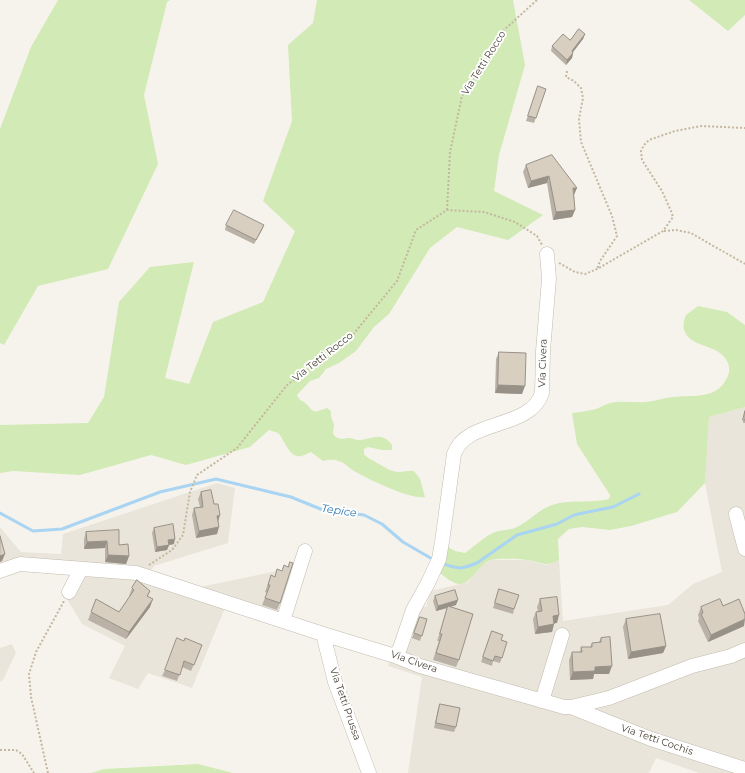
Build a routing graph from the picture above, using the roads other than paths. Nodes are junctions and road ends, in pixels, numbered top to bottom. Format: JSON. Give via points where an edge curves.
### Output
{"nodes":[{"id":1,"x":547,"y":254,"type":"road end"},
{"id":2,"x":736,"y":514,"type":"dead end"},
{"id":3,"x":745,"y":549,"type":"edge"},
{"id":4,"x":305,"y":551,"type":"dead end"},
{"id":5,"x":81,"y":569,"type":"junction"},
{"id":6,"x":0,"y":571,"type":"edge"},
{"id":7,"x":69,"y":592,"type":"road end"},
{"id":8,"x":283,"y":621,"type":"junction"},
{"id":9,"x":323,"y":634,"type":"junction"},
{"id":10,"x":562,"y":635,"type":"dead end"},
{"id":11,"x":745,"y":650,"type":"edge"},
{"id":12,"x":395,"y":656,"type":"junction"},
{"id":13,"x":542,"y":701,"type":"junction"},
{"id":14,"x":571,"y":707,"type":"junction"},
{"id":15,"x":745,"y":769,"type":"edge"},
{"id":16,"x":369,"y":773,"type":"edge"}],
"edges":[{"from":1,"to":12,"type":"street","name":"Via Civera","via":[[549,279],[540,400],[522,415],[468,436],[456,449],[438,561],[413,610]]},
{"from":2,"to":3,"type":"street"},
{"from":4,"to":8,"type":"street"},
{"from":5,"to":6,"type":"street","name":"Via Civera","via":[[20,564]]},
{"from":5,"to":7,"type":"street"},
{"from":5,"to":8,"type":"street","name":"Via Civera","via":[[136,573]]},
{"from":8,"to":9,"type":"street","name":"Via Civera"},
{"from":9,"to":12,"type":"street","name":"Via Civera"},
{"from":9,"to":16,"type":"street","name":"Via Tetti Prussa","via":[[335,682]]},
{"from":10,"to":13,"type":"street"},
{"from":11,"to":14,"type":"street","name":"Via Civera","via":[[692,666],[609,698]]},
{"from":12,"to":13,"type":"street","name":"Via Civera","via":[[420,666]]},
{"from":13,"to":14,"type":"street","name":"Via Civera"},
{"from":14,"to":15,"type":"street","name":"Via Tetti Cochis","via":[[652,740]]}]}
